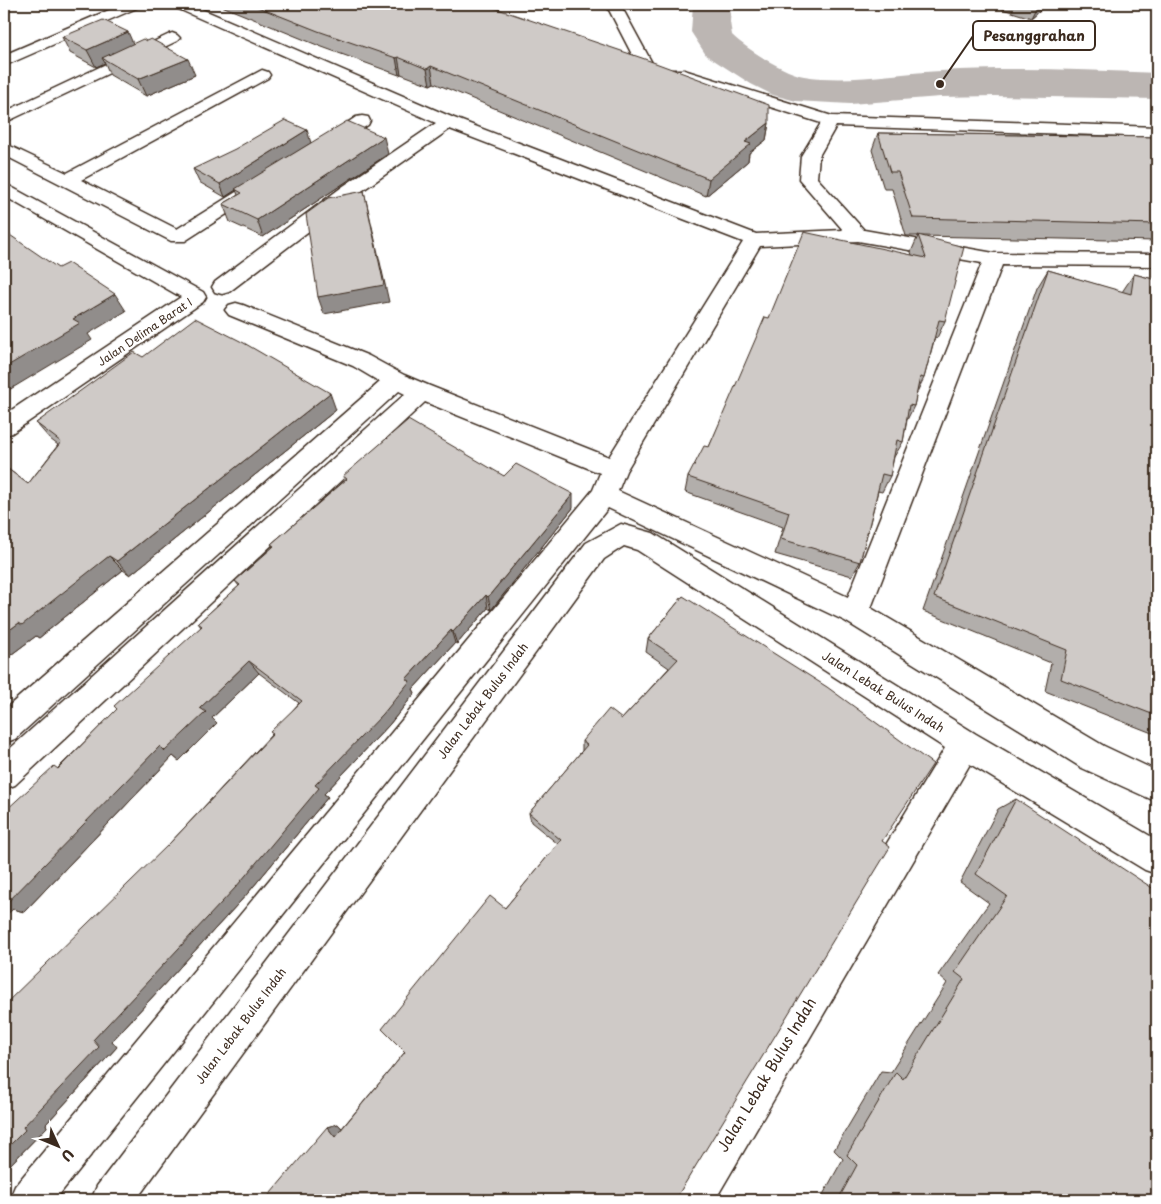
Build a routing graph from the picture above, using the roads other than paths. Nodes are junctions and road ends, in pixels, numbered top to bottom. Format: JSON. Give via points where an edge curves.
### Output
{"nodes":[{"id":1,"x":134,"y":4,"type":"edge"},
{"id":2,"x":179,"y":4,"type":"edge"},
{"id":3,"x":613,"y":4,"type":"edge"},
{"id":4,"x":172,"y":38,"type":"dead end"},
{"id":5,"x":626,"y":57,"type":"edge"},
{"id":6,"x":4,"y":61,"type":"edge"},
{"id":7,"x":644,"y":63,"type":"junction"},
{"id":8,"x":262,"y":75,"type":"dead end"},
{"id":9,"x":4,"y":118,"type":"edge"},
{"id":10,"x":362,"y":121,"type":"dead end"},
{"id":11,"x":831,"y":121,"type":"junction"},
{"id":12,"x":448,"y":122,"type":"junction"},
{"id":13,"x":1157,"y":132,"type":"edge"},
{"id":14,"x":4,"y":148,"type":"edge"},
{"id":15,"x":312,"y":153,"type":"edge"},
{"id":16,"x":270,"y":179,"type":"edge"},
{"id":17,"x":66,"y":180,"type":"junction"},
{"id":18,"x":4,"y":189,"type":"edge"},
{"id":19,"x":858,"y":235,"type":"junction"},
{"id":20,"x":754,"y":240,"type":"junction"},
{"id":21,"x":994,"y":259,"type":"junction"},
{"id":22,"x":1157,"y":260,"type":"edge"},
{"id":23,"x":409,"y":386,"type":"junction"},
{"id":24,"x":6,"y":423,"type":"edge"},
{"id":25,"x":609,"y":482,"type":"junction"},
{"id":26,"x":855,"y":614,"type":"junction"},
{"id":27,"x":4,"y":729,"type":"edge"},
{"id":28,"x":965,"y":744,"type":"junction"},
{"id":29,"x":4,"y":774,"type":"edge"},
{"id":30,"x":1157,"y":787,"type":"edge"},
{"id":31,"x":1157,"y":858,"type":"edge"},
{"id":32,"x":29,"y":1200,"type":"edge"},
{"id":33,"x":111,"y":1200,"type":"edge"},
{"id":34,"x":692,"y":1200,"type":"edge"}],
"edges":[{"from":1,"to":6,"type":"street"},
{"from":2,"to":12,"type":"street"},
{"from":3,"to":7,"type":"street"},
{"from":4,"to":9,"type":"street"},
{"from":5,"to":7,"type":"street"},
{"from":7,"to":11,"type":"street"},
{"from":8,"to":17,"type":"street"},
{"from":10,"to":15,"type":"street"},
{"from":11,"to":13,"type":"street"},
{"from":11,"to":19,"type":"street","via":[[810,156],[808,179]]},
{"from":12,"to":20,"type":"street"},
{"from":12,"to":23,"type":"street","via":[[350,191],[229,299]]},
{"from":14,"to":17,"type":"street"},
{"from":16,"to":17,"type":"street","via":[[178,236]]},
{"from":18,"to":24,"type":"street","name":"Jalan Delima Barat I","via":[[196,297]]},
{"from":19,"to":20,"type":"street"},
{"from":19,"to":21,"type":"street"},
{"from":20,"to":25,"type":"street"},
{"from":21,"to":22,"type":"street"},
{"from":21,"to":26,"type":"street"},
{"from":23,"to":25,"type":"street"},
{"from":23,"to":27,"type":"street"},
{"from":23,"to":29,"type":"street"},
{"from":25,"to":26,"type":"street"},
{"from":25,"to":32,"type":"street"},
{"from":26,"to":30,"type":"street","via":[[1093,757]]},
{"from":28,"to":31,"type":"street","name":"Jalan Lebak Bulus Indah"},
{"from":28,"to":33,"type":"street","name":"Jalan Lebak Bulus Indah","via":[[644,541],[621,535],[595,551]]},
{"from":28,"to":34,"type":"street","name":"Jalan Lebak Bulus Indah"}]}
